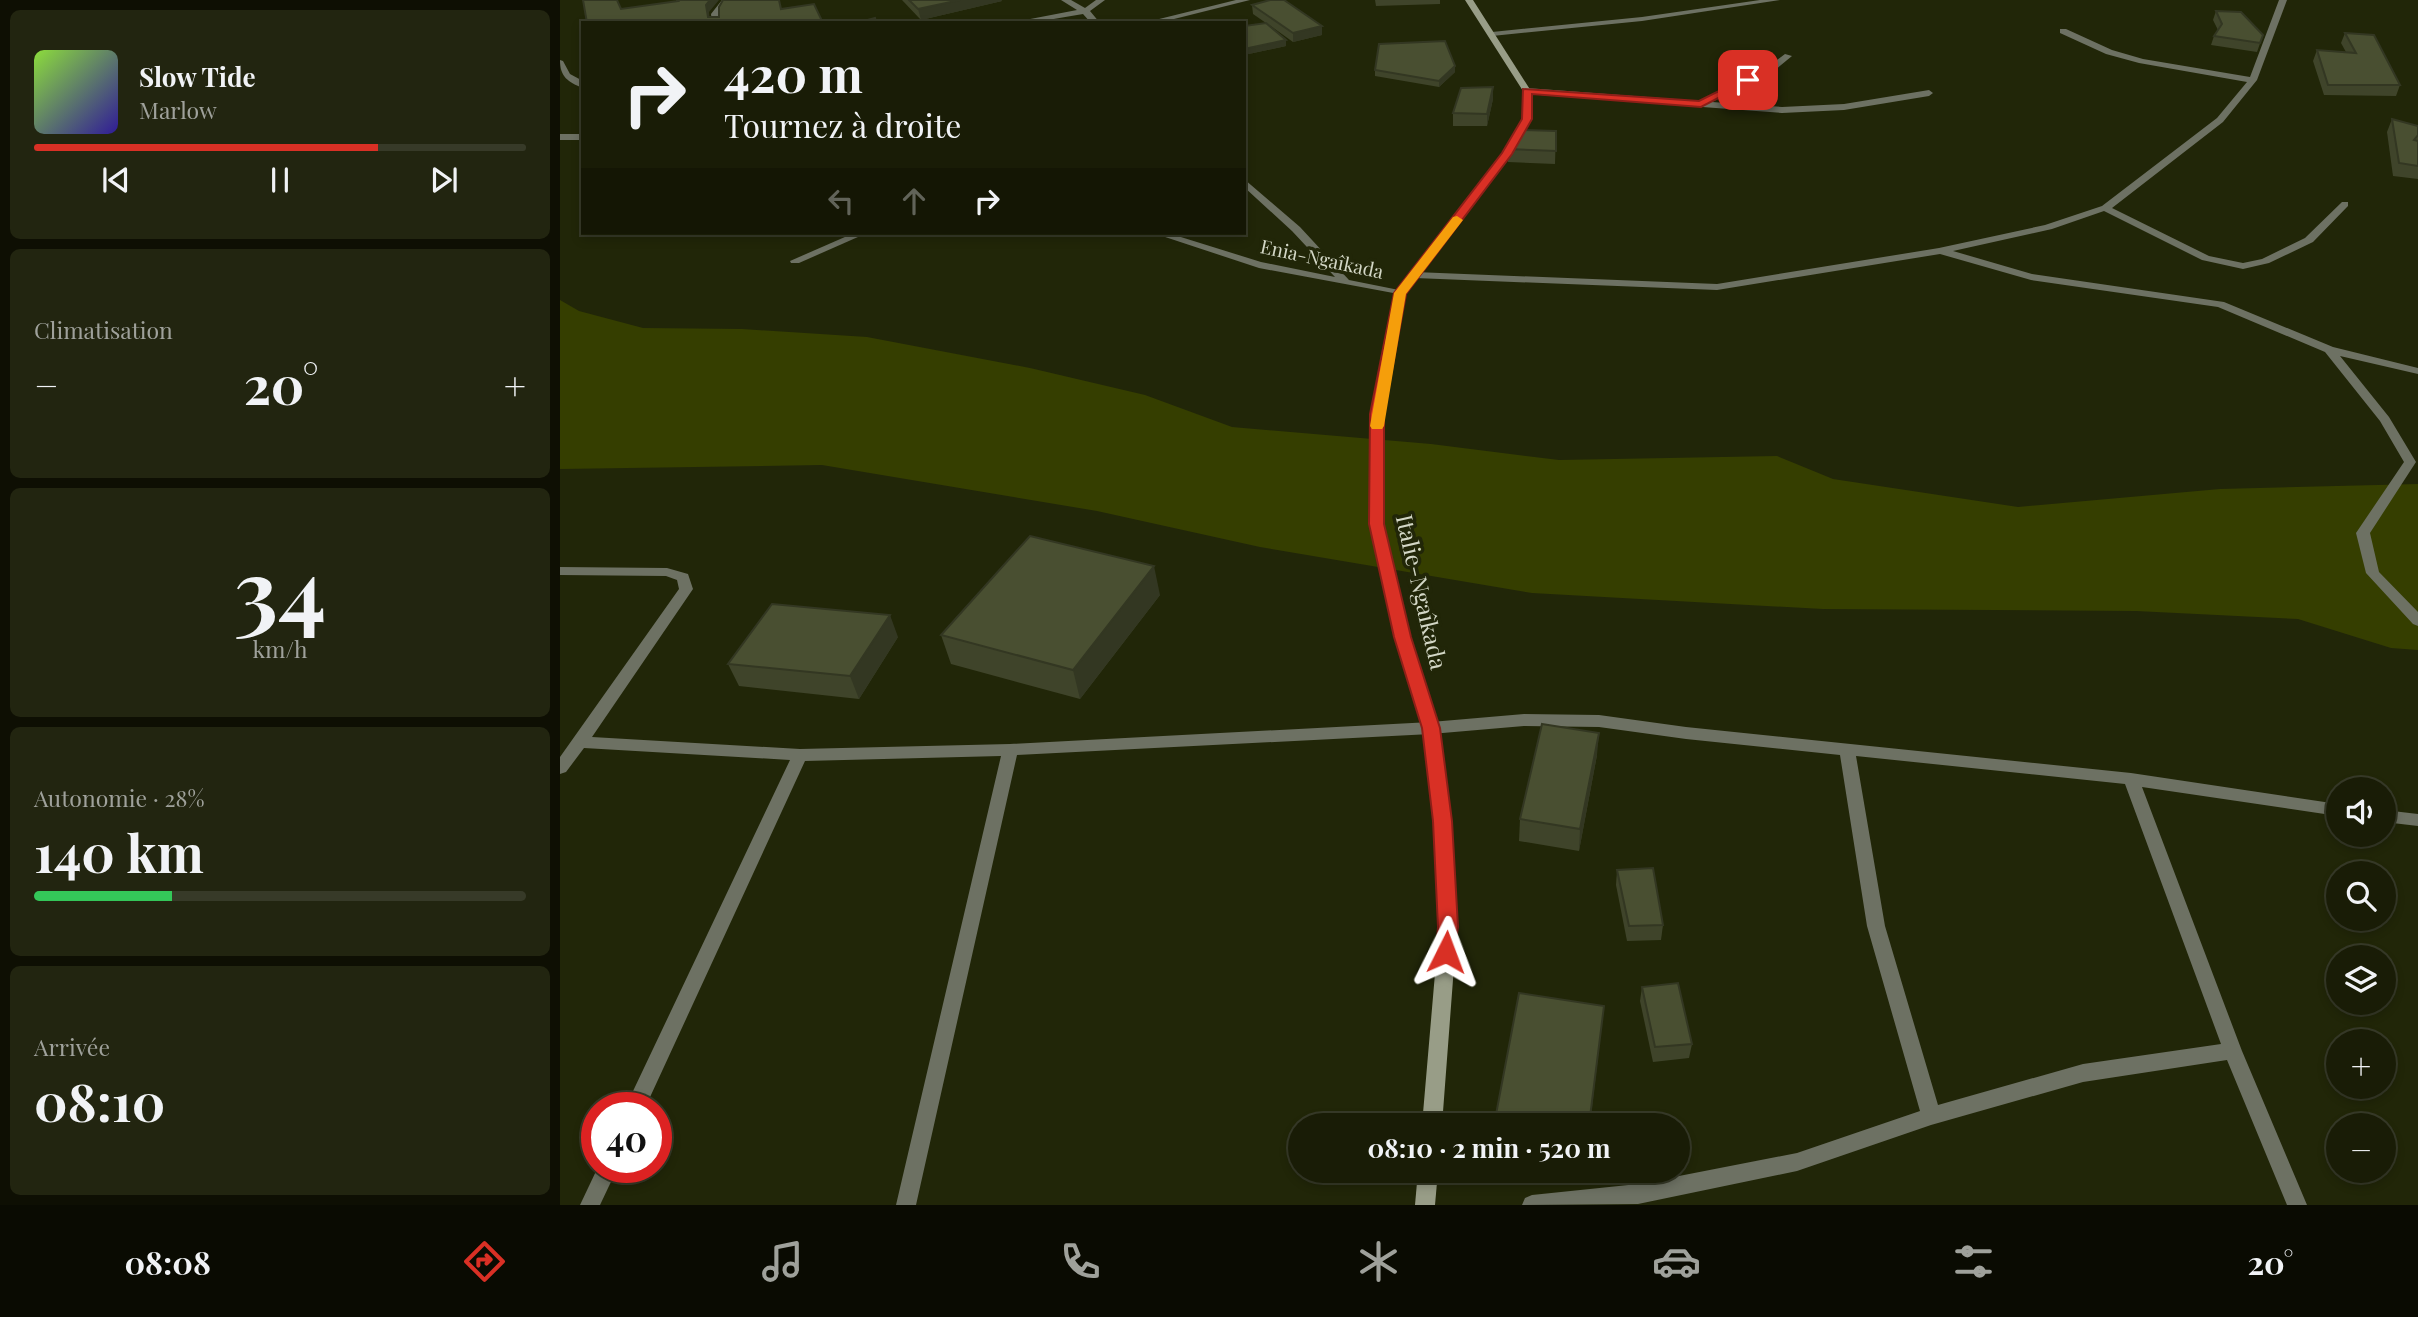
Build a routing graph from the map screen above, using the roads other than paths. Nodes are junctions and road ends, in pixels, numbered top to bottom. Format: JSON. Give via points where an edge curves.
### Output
{"nodes":[{"id":1,"x":726,"y":0,"type":"edge"},
{"id":2,"x":1065,"y":0,"type":"edge"},
{"id":3,"x":1101,"y":0,"type":"edge"},
{"id":4,"x":1242,"y":0,"type":"edge"},
{"id":5,"x":1469,"y":0,"type":"edge"},
{"id":6,"x":1776,"y":0,"type":"edge"},
{"id":7,"x":2283,"y":0,"type":"edge"},
{"id":8,"x":1085,"y":11,"type":"junction"},
{"id":9,"x":716,"y":21,"type":"edge"},
{"id":10,"x":1026,"y":21,"type":"edge"},
{"id":11,"x":1094,"y":21,"type":"edge"},
{"id":12,"x":1155,"y":21,"type":"edge"},
{"id":13,"x":2063,"y":31,"type":"dead end"},
{"id":14,"x":1492,"y":34,"type":"junction"},
{"id":15,"x":1788,"y":56,"type":"dead end"},
{"id":16,"x":560,"y":63,"type":"edge"},
{"id":17,"x":2253,"y":80,"type":"junction"},
{"id":18,"x":581,"y":84,"type":"edge"},
{"id":19,"x":1527,"y":91,"type":"junction"},
{"id":20,"x":1929,"y":93,"type":"dead end"},
{"id":21,"x":1701,"y":104,"type":"junction"},
{"id":22,"x":560,"y":137,"type":"edge"},
{"id":23,"x":581,"y":137,"type":"edge"},
{"id":24,"x":1246,"y":184,"type":"edge"},
{"id":25,"x":2345,"y":204,"type":"dead end"},
{"id":26,"x":2105,"y":208,"type":"junction"},
{"id":27,"x":857,"y":235,"type":"edge"},
{"id":28,"x":1164,"y":235,"type":"edge"},
{"id":29,"x":1939,"y":251,"type":"junction"},
{"id":30,"x":795,"y":261,"type":"dead end"},
{"id":31,"x":1415,"y":275,"type":"junction"},
{"id":32,"x":1345,"y":281,"type":"junction"},
{"id":33,"x":1400,"y":293,"type":"junction"},
{"id":34,"x":2329,"y":350,"type":"junction"},
{"id":35,"x":2418,"y":371,"type":"edge"},
{"id":36,"x":560,"y":571,"type":"edge"},
{"id":37,"x":2418,"y":621,"type":"edge"},
{"id":38,"x":1431,"y":728,"type":"junction"},
{"id":39,"x":580,"y":742,"type":"junction"},
{"id":40,"x":1847,"y":748,"type":"junction"},
{"id":41,"x":1010,"y":750,"type":"junction"},
{"id":42,"x":800,"y":755,"type":"junction"},
{"id":43,"x":560,"y":768,"type":"edge"},
{"id":44,"x":2131,"y":779,"type":"junction"},
{"id":45,"x":2326,"y":808,"type":"edge"},
{"id":46,"x":2396,"y":817,"type":"edge"},
{"id":47,"x":2418,"y":820,"type":"edge"},
{"id":48,"x":2233,"y":1051,"type":"junction"},
{"id":49,"x":642,"y":1092,"type":"edge"},
{"id":50,"x":1433,"y":1113,"type":"edge"},
{"id":51,"x":1931,"y":1115,"type":"junction"},
{"id":52,"x":600,"y":1183,"type":"edge"},
{"id":53,"x":1427,"y":1183,"type":"edge"},
{"id":54,"x":590,"y":1205,"type":"edge"},
{"id":55,"x":906,"y":1205,"type":"edge"},
{"id":56,"x":1425,"y":1205,"type":"edge"},
{"id":57,"x":1531,"y":1205,"type":"edge"},
{"id":58,"x":2297,"y":1205,"type":"edge"}],
"edges":[{"from":1,"to":9,"type":"street","via":[[715,14]]},
{"from":2,"to":8,"type":"street"},
{"from":3,"to":8,"type":"street"},
{"from":4,"to":12,"type":"street"},
{"from":5,"to":14,"type":"street"},
{"from":6,"to":14,"type":"street"},
{"from":7,"to":17,"type":"street"},
{"from":8,"to":10,"type":"street"},
{"from":8,"to":11,"type":"street"},
{"from":13,"to":17,"type":"street","via":[[2142,61]]},
{"from":14,"to":19,"type":"street"},
{"from":15,"to":21,"type":"street"},
{"from":16,"to":18,"type":"street","via":[[567,76]]},
{"from":17,"to":26,"type":"street","via":[[2220,120]]},
{"from":19,"to":21,"type":"street"},
{"from":19,"to":31,"type":"street","name":"Italie-Ngaîkada","via":[[1527,119],[1506,154]]},
{"from":20,"to":21,"type":"street","via":[[1819,109]]},
{"from":22,"to":23,"type":"street"},
{"from":24,"to":32,"type":"street"},
{"from":25,"to":26,"type":"street","via":[[2309,240],[2243,266],[2206,258]]},
{"from":26,"to":29,"type":"street","via":[[2048,227]]},
{"from":27,"to":30,"type":"street"},
{"from":28,"to":32,"type":"street","name":"Enia-Ngaîkada","via":[[1259,265]]},
{"from":29,"to":31,"type":"street","via":[[1717,287]]},
{"from":29,"to":34,"type":"street","via":[[2031,277],[2220,304]]},
{"from":31,"to":33,"type":"street","name":"Italie-Ngaîkada"},
{"from":32,"to":33,"type":"street","name":"Enia-Ngaîkada"},
{"from":33,"to":38,"type":"street","name":"Italie-Ngaîkada","via":[[1377,414],[1376,524]]},
{"from":34,"to":35,"type":"street"},
{"from":34,"to":37,"type":"street","via":[[2385,420],[2410,462],[2363,533],[2374,573]]},
{"from":36,"to":39,"type":"street","via":[[667,572],[683,577],[686,589]]},
{"from":38,"to":40,"type":"street","via":[[1524,720],[1599,720]]},
{"from":38,"to":41,"type":"street"},
{"from":38,"to":50,"type":"street","name":"Italie-Ngaîkada","via":[[1443,821],[1448,927]]},
{"from":39,"to":42,"type":"street"},
{"from":39,"to":43,"type":"street"},
{"from":40,"to":44,"type":"street"},
{"from":40,"to":51,"type":"street","via":[[1876,926]]},
{"from":41,"to":42,"type":"street"},
{"from":41,"to":55,"type":"street"},
{"from":42,"to":49,"type":"street"},
{"from":44,"to":45,"type":"street"},
{"from":44,"to":48,"type":"street"},
{"from":46,"to":47,"type":"street"},
{"from":48,"to":51,"type":"street","via":[[2083,1073]]},
{"from":48,"to":58,"type":"street"},
{"from":51,"to":57,"type":"street","via":[[1797,1162],[1638,1194]]},
{"from":52,"to":54,"type":"street"},
{"from":53,"to":56,"type":"street"}]}
